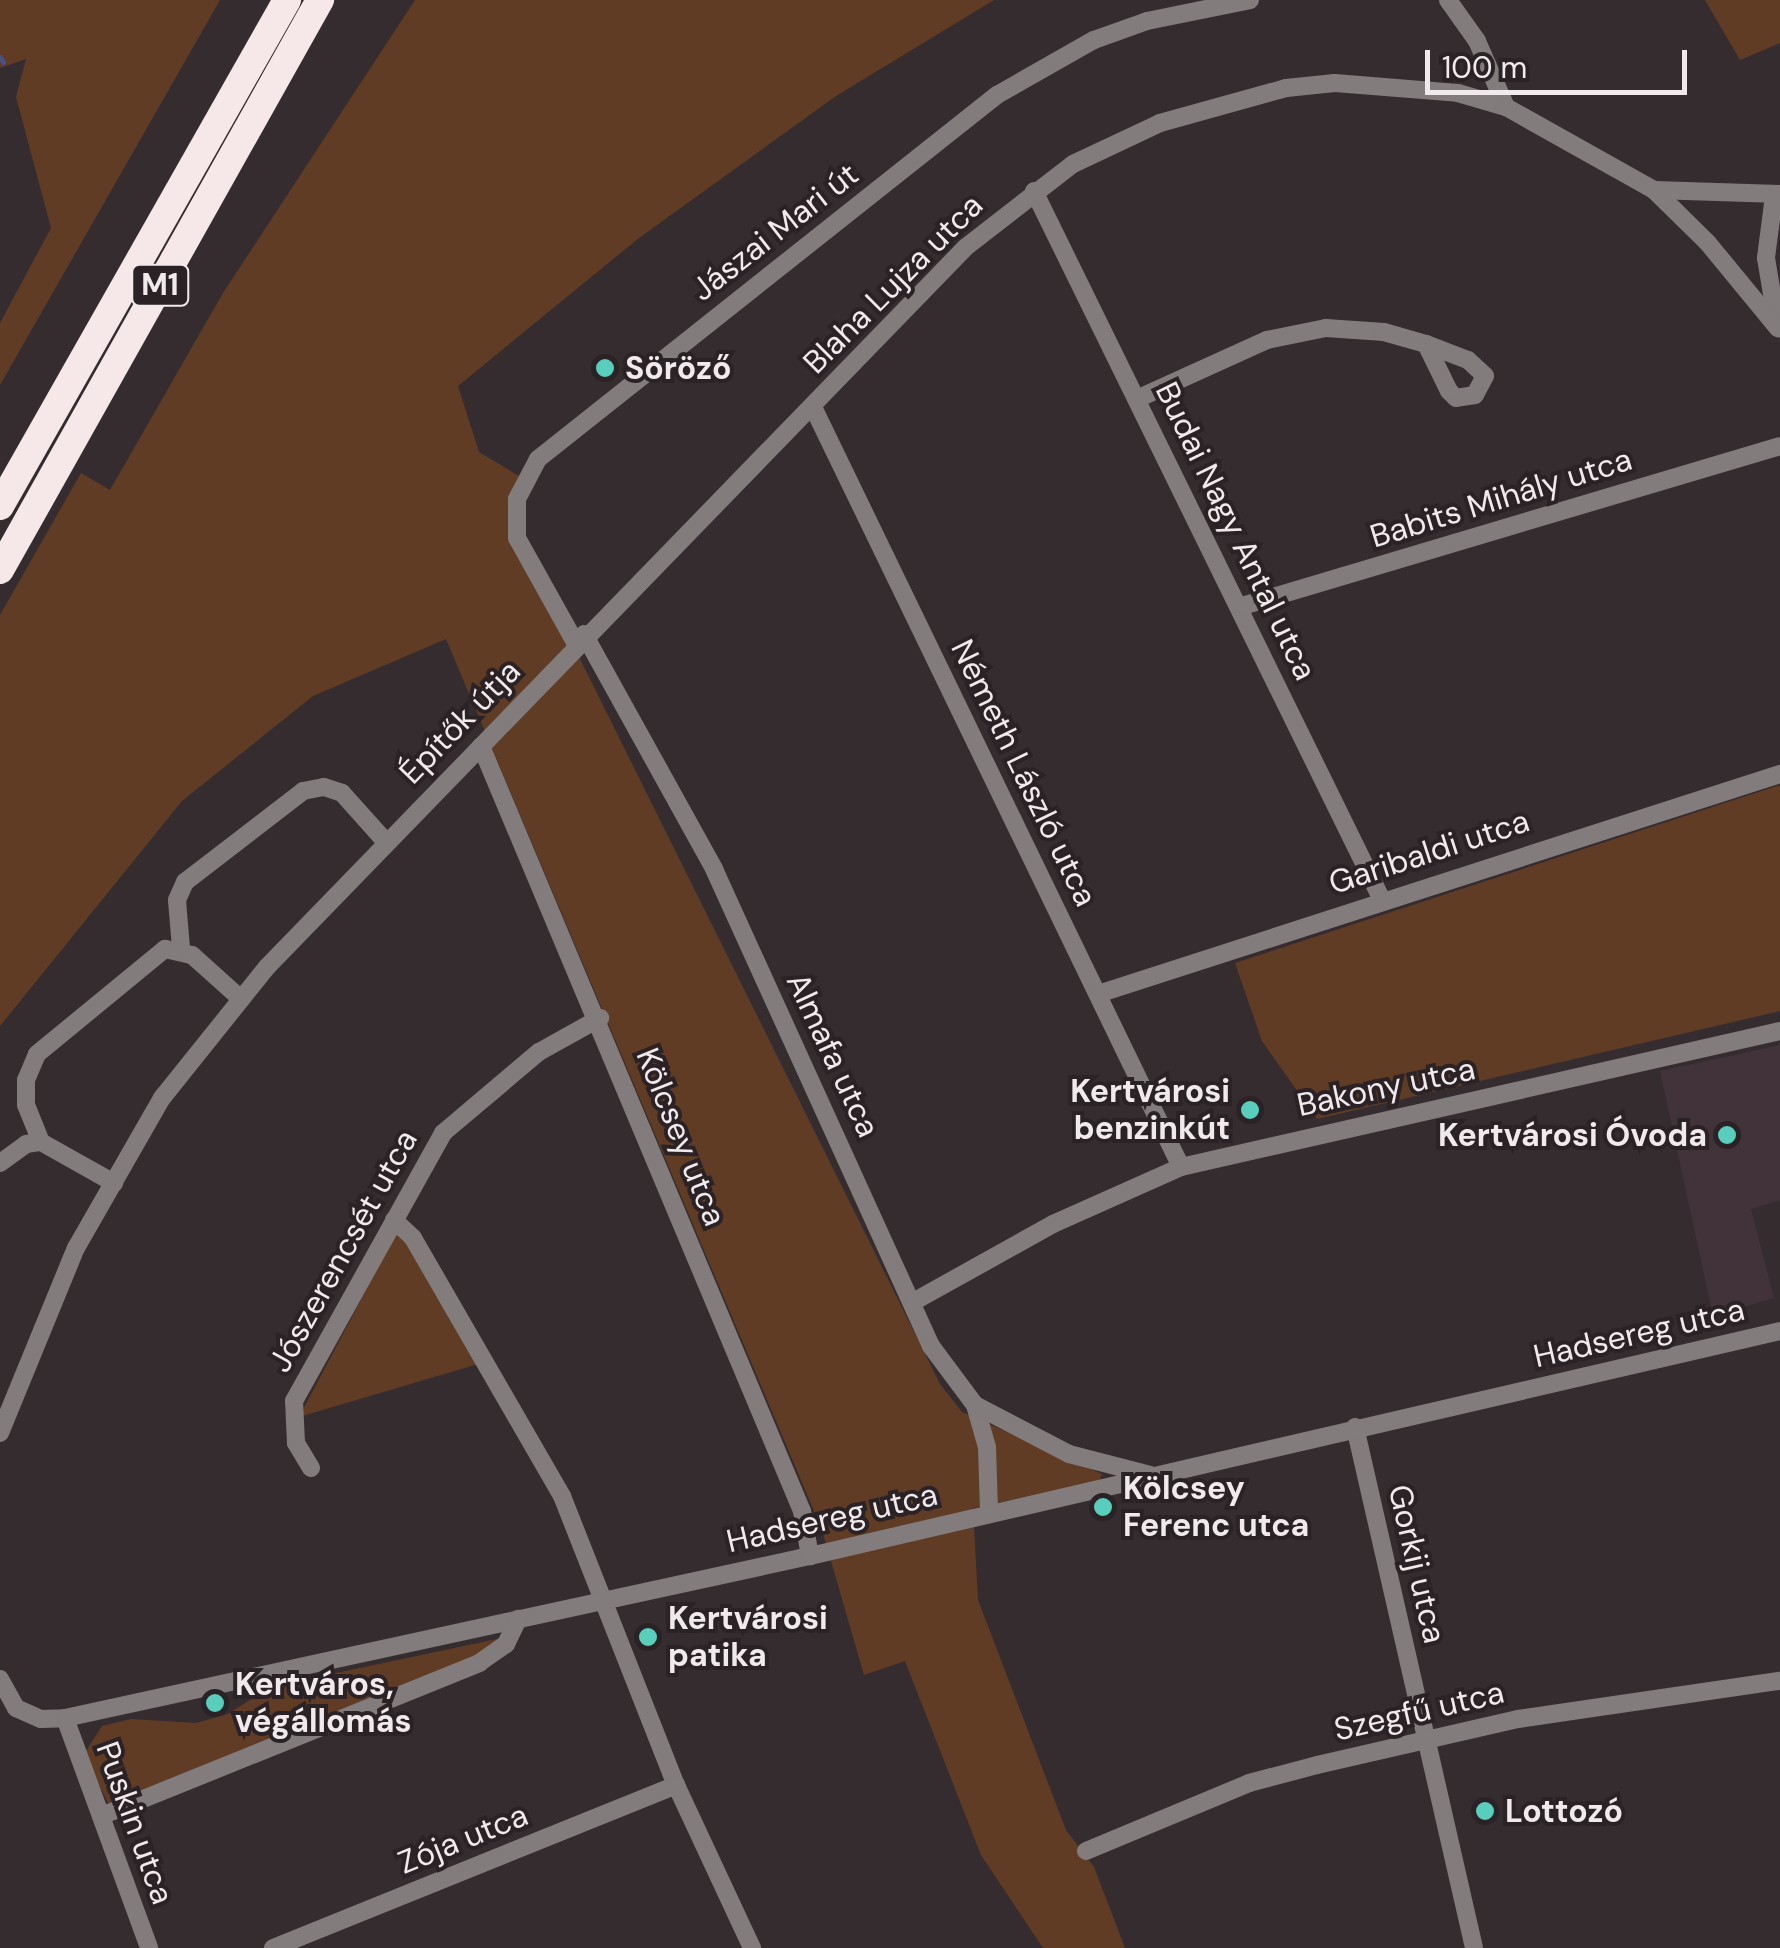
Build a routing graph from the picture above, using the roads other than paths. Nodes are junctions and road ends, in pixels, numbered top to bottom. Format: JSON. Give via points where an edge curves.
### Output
{"nodes":[{"id":1,"x":287,"y":0,"type":"edge"},
{"id":2,"x":320,"y":0,"type":"edge"},
{"id":3,"x":1250,"y":0,"type":"edge"},
{"id":4,"x":1450,"y":1,"type":"edge"},
{"id":5,"x":1506,"y":107,"type":"junction"},
{"id":6,"x":1654,"y":190,"type":"junction"},
{"id":7,"x":1034,"y":191,"type":"junction"},
{"id":8,"x":1777,"y":195,"type":"edge"},
{"id":9,"x":1779,"y":331,"type":"edge"},
{"id":10,"x":1426,"y":344,"type":"dead end"},
{"id":11,"x":1139,"y":398,"type":"junction"},
{"id":12,"x":813,"y":407,"type":"junction"},
{"id":13,"x":1780,"y":446,"type":"edge"},
{"id":14,"x":0,"y":506,"type":"edge"},
{"id":15,"x":0,"y":570,"type":"edge"},
{"id":16,"x":1239,"y":607,"type":"junction"},
{"id":17,"x":580,"y":638,"type":"junction"},
{"id":18,"x":482,"y":746,"type":"junction"},
{"id":19,"x":1780,"y":774,"type":"edge"},
{"id":20,"x":386,"y":842,"type":"junction"},
{"id":21,"x":1381,"y":898,"type":"junction"},
{"id":22,"x":181,"y":948,"type":"junction"},
{"id":23,"x":1098,"y":994,"type":"junction"},
{"id":24,"x":241,"y":998,"type":"junction"},
{"id":25,"x":600,"y":1018,"type":"junction"},
{"id":26,"x":1780,"y":1030,"type":"edge"},
{"id":27,"x":41,"y":1142,"type":"junction"},
{"id":28,"x":0,"y":1163,"type":"edge"},
{"id":29,"x":1181,"y":1167,"type":"junction"},
{"id":30,"x":114,"y":1183,"type":"junction"},
{"id":31,"x":394,"y":1220,"type":"junction"},
{"id":32,"x":914,"y":1302,"type":"junction"},
{"id":33,"x":1780,"y":1330,"type":"edge"},
{"id":34,"x":6,"y":1391,"type":"edge"},
{"id":35,"x":976,"y":1404,"type":"junction"},
{"id":36,"x":1355,"y":1427,"type":"junction"},
{"id":37,"x":0,"y":1433,"type":"edge"},
{"id":38,"x":310,"y":1468,"type":"dead end"},
{"id":39,"x":1161,"y":1477,"type":"junction"},
{"id":40,"x":989,"y":1512,"type":"junction"},
{"id":41,"x":810,"y":1556,"type":"junction"},
{"id":42,"x":602,"y":1599,"type":"junction"},
{"id":43,"x":518,"y":1619,"type":"junction"},
{"id":44,"x":0,"y":1679,"type":"edge"},
{"id":45,"x":1780,"y":1680,"type":"edge"},
{"id":46,"x":65,"y":1718,"type":"junction"},
{"id":47,"x":1427,"y":1738,"type":"junction"},
{"id":48,"x":676,"y":1785,"type":"junction"},
{"id":49,"x":101,"y":1816,"type":"junction"},
{"id":50,"x":1086,"y":1852,"type":"dead end"},
{"id":51,"x":309,"y":1941,"type":"edge"},
{"id":52,"x":149,"y":1948,"type":"edge"},
{"id":53,"x":273,"y":1948,"type":"edge"},
{"id":54,"x":752,"y":1948,"type":"edge"},
{"id":55,"x":1474,"y":1948,"type":"edge"}],
"edges":[{"from":1,"to":14,"type":"highway","number":"M1"},
{"from":2,"to":15,"type":"highway","number":"M1"},
{"from":3,"to":17,"type":"street","name":"Jászai Mari út","via":[[1147,20],[1094,40],[998,95],[538,459],[517,499],[517,538]]},
{"from":4,"to":5,"type":"street"},
{"from":5,"to":6,"type":"street","name":"Blaha Lujza utca"},
{"from":5,"to":7,"type":"street","name":"Blaha Lujza utca","via":[[1415,87],[1286,88],[1160,123],[1073,164]]},
{"from":6,"to":8,"type":"street"},
{"from":6,"to":9,"type":"street","name":"Blaha Lujza utca","via":[[1707,242]]},
{"from":7,"to":11,"type":"street","name":"Budai Nagy Antal utca"},
{"from":7,"to":12,"type":"street","name":"Blaha Lujza utca","via":[[966,247]]},
{"from":8,"to":9,"type":"street","name":"Blaha Lujza utca","via":[[1766,258]]},
{"from":10,"to":11,"type":"street","via":[[1356,328],[1293,333]]},
{"from":11,"to":16,"type":"street","name":"Budai Nagy Antal utca"},
{"from":12,"to":17,"type":"street","name":"Blaha Lujza utca"},
{"from":12,"to":23,"type":"street","name":"Németh László utca"},
{"from":13,"to":16,"type":"street","name":"Babits Mihály utca"},
{"from":16,"to":21,"type":"street","name":"Budai Nagy Antal utca"},
{"from":17,"to":18,"type":"street","name":"Építők útja"},
{"from":17,"to":32,"type":"street","name":"Almafa utca","via":[[714,869]]},
{"from":18,"to":20,"type":"street","name":"Építők útja"},
{"from":18,"to":25,"type":"street","name":"Kölcsey utca"},
{"from":19,"to":21,"type":"street","name":"Garibaldi utca"},
{"from":20,"to":22,"type":"street","via":[[342,793],[324,787],[303,791],[185,882],[177,900]]},
{"from":20,"to":24,"type":"street","name":"Építők útja"},
{"from":21,"to":23,"type":"street","name":"Garibaldi utca"},
{"from":22,"to":24,"type":"street"},
{"from":22,"to":27,"type":"street","via":[[165,949],[37,1054],[26,1080],[26,1106]]},
{"from":23,"to":29,"type":"street","name":"Németh László utca"},
{"from":24,"to":30,"type":"street","name":"Építők útja","via":[[162,1098]]},
{"from":25,"to":31,"type":"street","name":"Jószerencsét utca","via":[[540,1052],[443,1133]]},
{"from":25,"to":41,"type":"street","name":"Kölcsey utca","via":[[802,1511]]},
{"from":26,"to":29,"type":"street","name":"Bakony utca"},
{"from":27,"to":28,"type":"street","via":[[26,1144]]},
{"from":27,"to":30,"type":"street"},
{"from":29,"to":32,"type":"street","name":"Bakony utca","via":[[1053,1224]]},
{"from":30,"to":34,"type":"street","name":"Építők útja"},
{"from":31,"to":38,"type":"street","name":"Jószerencsét utca","via":[[294,1401],[296,1443]]},
{"from":31,"to":42,"type":"street","via":[[413,1238],[513,1403],[562,1496]]},
{"from":32,"to":35,"type":"street","name":"Almafa utca","via":[[931,1346]]},
{"from":33,"to":36,"type":"street","name":"Hadsereg utca"},
{"from":34,"to":37,"type":"street","name":"Építők útja"},
{"from":35,"to":39,"type":"street","name":"Hadsereg utca","via":[[1070,1454]]},
{"from":35,"to":40,"type":"street","name":"Almafa utca"},
{"from":36,"to":39,"type":"street","name":"Hadsereg utca"},
{"from":36,"to":47,"type":"street","name":"Gorkij utca"},
{"from":39,"to":40,"type":"street","name":"Hadsereg utca"},
{"from":40,"to":41,"type":"street","name":"Hadsereg utca"},
{"from":41,"to":42,"type":"street","name":"Hadsereg utca"},
{"from":42,"to":43,"type":"street","name":"Hadsereg utca"},
{"from":42,"to":48,"type":"street"},
{"from":43,"to":46,"type":"street","name":"Hadsereg utca"},
{"from":43,"to":49,"type":"street","via":[[506,1644],[479,1663]]},
{"from":44,"to":46,"type":"street","name":"Hadsereg utca","via":[[16,1708],[41,1719]]},
{"from":45,"to":47,"type":"street","name":"Szegfű utca"},
{"from":46,"to":49,"type":"street","name":"Puskin utca"},
{"from":47,"to":50,"type":"street","name":"Szegfű utca","via":[[1250,1782]]},
{"from":47,"to":55,"type":"street","name":"Gorkij utca"},
{"from":48,"to":51,"type":"street","name":"Zója utca"},
{"from":48,"to":54,"type":"street"},
{"from":49,"to":52,"type":"street","name":"Puskin utca"},
{"from":51,"to":53,"type":"street","name":"Zója utca"}]}
